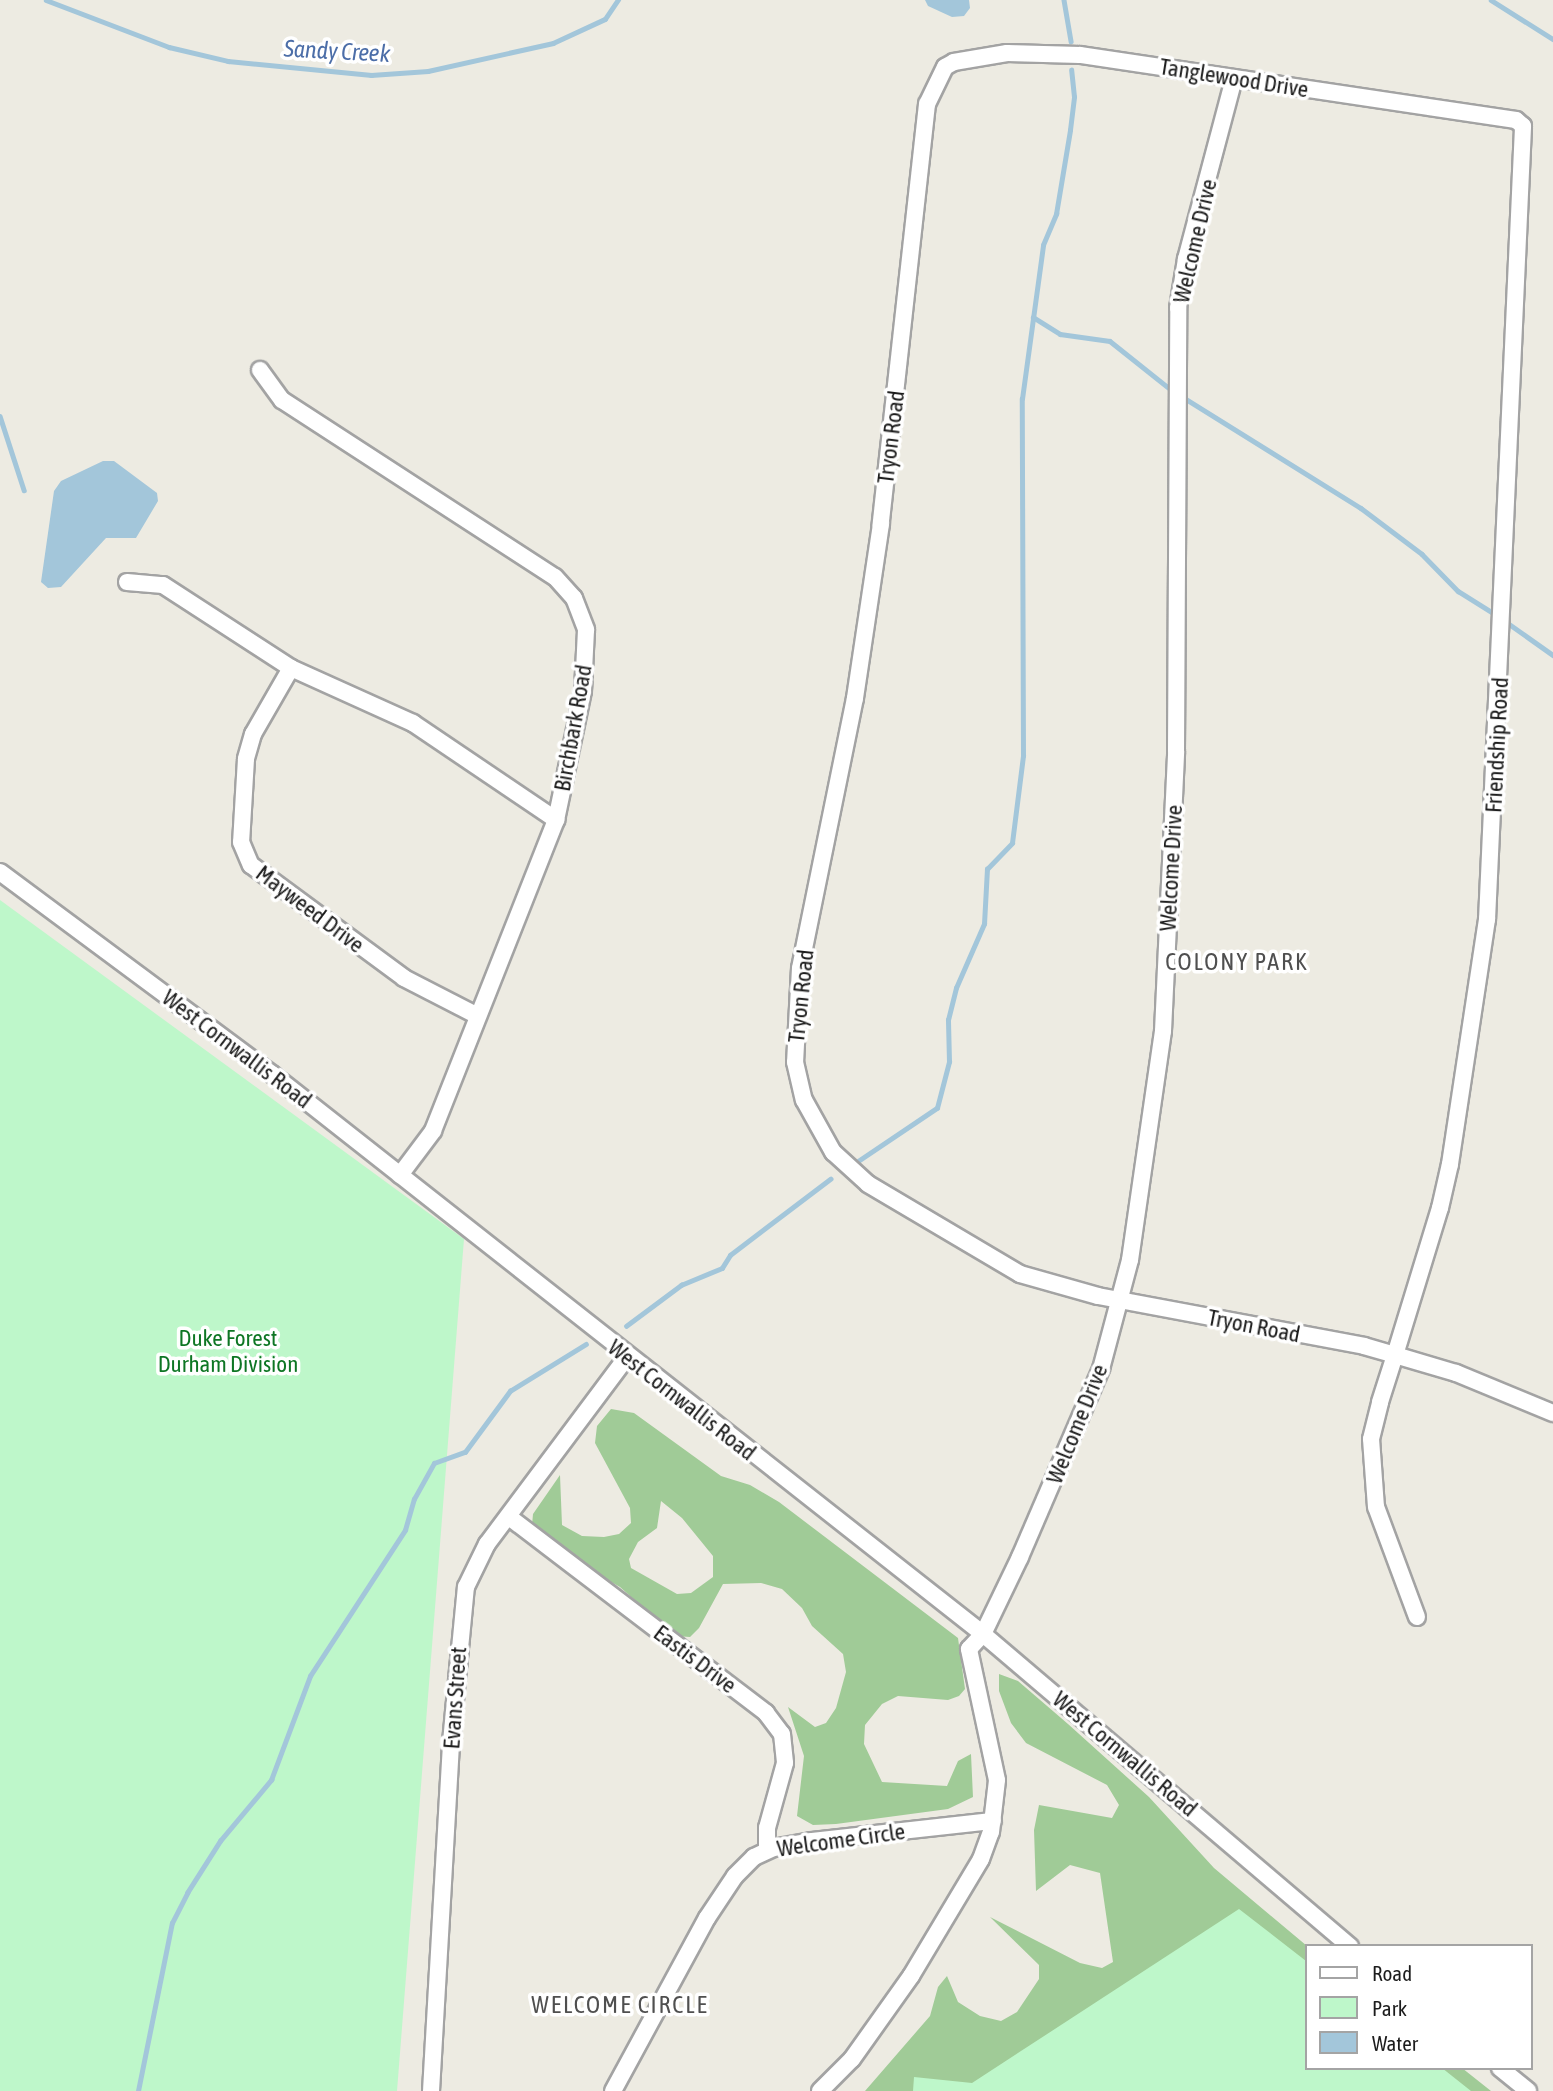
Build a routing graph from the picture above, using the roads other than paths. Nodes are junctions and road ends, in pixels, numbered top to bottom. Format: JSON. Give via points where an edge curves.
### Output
{"nodes":[{"id":1,"x":945,"y":67,"type":"joint"},
{"id":2,"x":1234,"y":78,"type":"junction"},
{"id":3,"x":1523,"y":126,"type":"joint"},
{"id":4,"x":260,"y":370,"type":"dead end"},
{"id":5,"x":127,"y":582,"type":"dead end"},
{"id":6,"x":291,"y":668,"type":"junction"},
{"id":7,"x":556,"y":820,"type":"junction"},
{"id":8,"x":0,"y":872,"type":"edge"},
{"id":9,"x":478,"y":1016,"type":"junction"},
{"id":10,"x":400,"y":1175,"type":"junction"},
{"id":11,"x":1121,"y":1301,"type":"junction"},
{"id":12,"x":1395,"y":1355,"type":"junction"},
{"id":13,"x":627,"y":1357,"type":"junction"},
{"id":14,"x":1553,"y":1413,"type":"edge"},
{"id":15,"x":509,"y":1517,"type":"junction"},
{"id":16,"x":1417,"y":1617,"type":"dead end"},
{"id":17,"x":983,"y":1634,"type":"junction"},
{"id":18,"x":993,"y":1821,"type":"junction"},
{"id":19,"x":767,"y":1850,"type":"junction"},
{"id":20,"x":1348,"y":1944,"type":"edge"},
{"id":21,"x":1502,"y":2070,"type":"edge"},
{"id":22,"x":431,"y":2091,"type":"edge"},
{"id":23,"x":613,"y":2091,"type":"edge"},
{"id":24,"x":820,"y":2091,"type":"edge"},
{"id":25,"x":1528,"y":2091,"type":"edge"}],
"edges":[{"from":1,"to":2,"type":"street","name":"Tanglewood Drive","via":[[985,54],[1041,53]]},
{"from":1,"to":11,"type":"street","name":"Tryon Road","via":[[927,104],[881,524],[845,760],[800,968],[796,1075],[823,1137],[868,1184],[1020,1274]]},
{"from":2,"to":3,"type":"street","name":"Tanglewood Drive","via":[[1516,120]]},
{"from":2,"to":11,"type":"street","name":"Welcome Drive","via":[[1186,259],[1178,308],[1176,751],[1163,1031],[1147,1168]]},
{"from":3,"to":12,"type":"street","name":"Friendship Road","via":[[1488,920],[1450,1164]]},
{"from":4,"to":7,"type":"street","name":"Birchbark Road","via":[[282,400],[523,554],[574,598],[586,630],[587,652],[572,753]]},
{"from":5,"to":6,"type":"street","via":[[163,585]]},
{"from":6,"to":7,"type":"street","via":[[413,723]]},
{"from":6,"to":9,"type":"street","name":"Mayweed Drive","via":[[253,734],[246,759],[241,842],[251,865],[404,978]]},
{"from":7,"to":9,"type":"street","name":"Birchbark Road"},
{"from":8,"to":10,"type":"street","name":"West Cornwallis Road"},
{"from":9,"to":10,"type":"street","name":"Birchbark Road","via":[[433,1131]]},
{"from":10,"to":13,"type":"street","name":"West Cornwallis Road"},
{"from":11,"to":12,"type":"street","name":"Tryon Road"},
{"from":11,"to":17,"type":"street","name":"Welcome Drive","via":[[1091,1394]]},
{"from":12,"to":14,"type":"street","name":"Tryon Road","via":[[1456,1373]]},
{"from":12,"to":16,"type":"street","name":"Friendship Road","via":[[1371,1439],[1373,1489],[1382,1526]]},
{"from":13,"to":15,"type":"street","name":"Evans Street"},
{"from":13,"to":17,"type":"street","name":"West Cornwallis Road"},
{"from":15,"to":19,"type":"street","name":"Eastis Drive","via":[[766,1713],[782,1734],[785,1763],[767,1828]]},
{"from":15,"to":22,"type":"street","name":"Evans Street","via":[[471,1572],[460,1620]]},
{"from":17,"to":18,"type":"street","via":[[969,1649],[997,1780]]},
{"from":17,"to":20,"type":"street","name":"West Cornwallis Road"},
{"from":18,"to":19,"type":"street","name":"Welcome Circle"},
{"from":18,"to":24,"type":"street","via":[[981,1859],[911,1976],[852,2059]]},
{"from":19,"to":23,"type":"street","name":"Welcome Circle","via":[[743,1866],[707,1918]]},
{"from":21,"to":25,"type":"street"}]}
